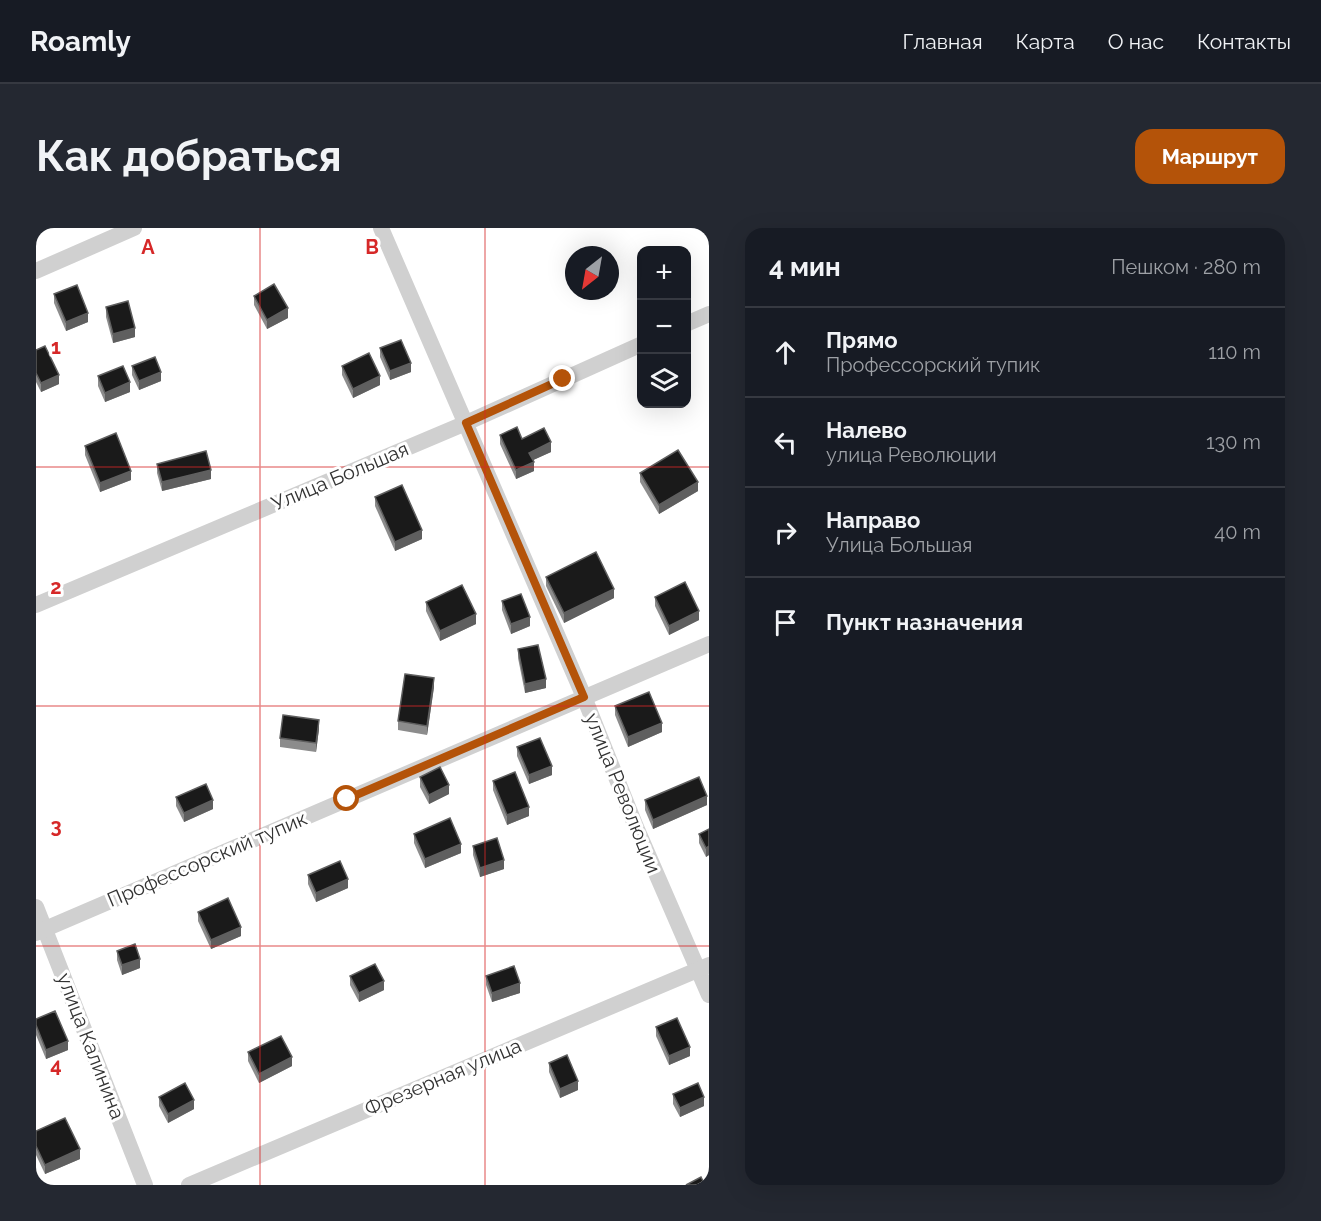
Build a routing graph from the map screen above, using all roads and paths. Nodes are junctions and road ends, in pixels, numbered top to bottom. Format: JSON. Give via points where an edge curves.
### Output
{"nodes":[{"id":1,"x":134,"y":228,"type":"edge"},
{"id":2,"x":381,"y":228,"type":"edge"},
{"id":3,"x":36,"y":271,"type":"edge"},
{"id":4,"x":709,"y":314,"type":"edge"},
{"id":5,"x":691,"y":322,"type":"edge"},
{"id":6,"x":637,"y":346,"type":"edge"},
{"id":7,"x":466,"y":423,"type":"junction"},
{"id":8,"x":36,"y":605,"type":"edge"},
{"id":9,"x":709,"y":644,"type":"edge"},
{"id":10,"x":584,"y":697,"type":"junction"},
{"id":11,"x":36,"y":907,"type":"edge"},
{"id":12,"x":41,"y":931,"type":"edge"},
{"id":13,"x":704,"y":967,"type":"edge"},
{"id":14,"x":709,"y":995,"type":"edge"},
{"id":15,"x":145,"y":1185,"type":"edge"},
{"id":16,"x":189,"y":1185,"type":"edge"}],
"edges":[{"from":1,"to":3,"type":"street"},
{"from":2,"to":7,"type":"street","name":"улица Революции"},
{"from":4,"to":5,"type":"street"},
{"from":6,"to":7,"type":"street","name":"Улица Большая"},
{"from":7,"to":8,"type":"street","name":"Улица Большая"},
{"from":7,"to":10,"type":"street","name":"улица Революции"},
{"from":9,"to":10,"type":"street","name":"Профессорский тупик"},
{"from":10,"to":12,"type":"street","name":"Профессорский тупик"},
{"from":10,"to":13,"type":"street","name":"улица Революции","via":[[636,828]]},
{"from":11,"to":12,"type":"street","name":"улица Калинина"},
{"from":12,"to":15,"type":"street","name":"улица Калинина"},
{"from":13,"to":14,"type":"street","name":"улица Революции"},
{"from":13,"to":16,"type":"street","name":"Фрезерная улица"}]}
